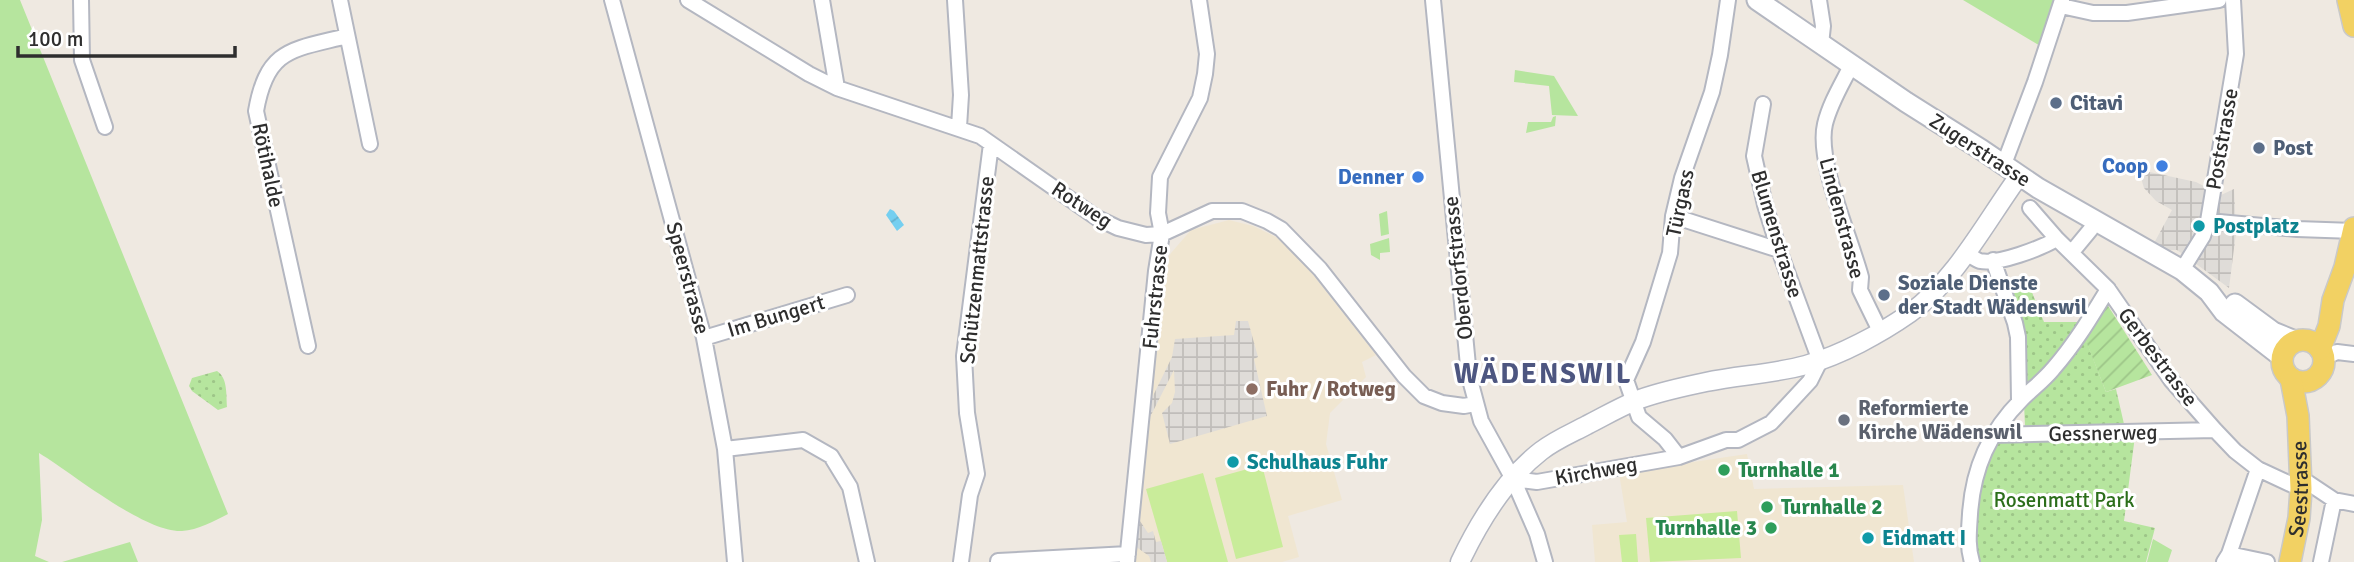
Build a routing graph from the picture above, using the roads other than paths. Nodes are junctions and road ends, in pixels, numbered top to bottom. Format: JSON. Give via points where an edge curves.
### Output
{"nodes":[{"id":1,"x":81,"y":0,"type":"edge"},
{"id":2,"x":340,"y":0,"type":"edge"},
{"id":3,"x":612,"y":0,"type":"edge"},
{"id":4,"x":688,"y":0,"type":"edge"},
{"id":5,"x":822,"y":0,"type":"edge"},
{"id":6,"x":955,"y":0,"type":"edge"},
{"id":7,"x":1199,"y":0,"type":"edge"},
{"id":8,"x":1728,"y":0,"type":"edge"},
{"id":9,"x":1757,"y":0,"type":"edge"},
{"id":10,"x":1819,"y":0,"type":"edge"},
{"id":11,"x":2219,"y":0,"type":"edge"},
{"id":12,"x":2234,"y":0,"type":"edge"},
{"id":13,"x":2348,"y":0,"type":"edge"},
{"id":14,"x":1437,"y":3,"type":"edge"},
{"id":15,"x":2062,"y":3,"type":"edge"},
{"id":16,"x":2354,"y":26,"type":"edge"},
{"id":17,"x":347,"y":36,"type":"junction"},
{"id":18,"x":1821,"y":44,"type":"junction"},
{"id":19,"x":1852,"y":64,"type":"junction"},
{"id":20,"x":837,"y":88,"type":"junction"},
{"id":21,"x":1763,"y":104,"type":"dead end"},
{"id":22,"x":105,"y":127,"type":"dead end"},
{"id":23,"x":959,"y":127,"type":"junction"},
{"id":24,"x":370,"y":144,"type":"dead end"},
{"id":25,"x":991,"y":144,"type":"junction"},
{"id":26,"x":2011,"y":170,"type":"junction"},
{"id":27,"x":2030,"y":208,"type":"dead end"},
{"id":28,"x":1673,"y":216,"type":"junction"},
{"id":29,"x":2208,"y":221,"type":"junction"},
{"id":30,"x":2091,"y":229,"type":"dead end"},
{"id":31,"x":2354,"y":230,"type":"edge"},
{"id":32,"x":1162,"y":234,"type":"junction"},
{"id":33,"x":2057,"y":239,"type":"junction"},
{"id":34,"x":1779,"y":250,"type":"junction"},
{"id":35,"x":2072,"y":252,"type":"junction"},
{"id":36,"x":1966,"y":253,"type":"junction"},
{"id":37,"x":1993,"y":260,"type":"junction"},
{"id":38,"x":2182,"y":270,"type":"junction"},
{"id":39,"x":2108,"y":289,"type":"junction"},
{"id":40,"x":847,"y":295,"type":"dead end"},
{"id":41,"x":1880,"y":331,"type":"junction"},
{"id":42,"x":704,"y":338,"type":"junction"},
{"id":43,"x":307,"y":346,"type":"dead end"},
{"id":44,"x":2305,"y":349,"type":"junction"},
{"id":45,"x":2354,"y":354,"type":"edge"},
{"id":46,"x":1819,"y":361,"type":"junction"},
{"id":47,"x":2301,"y":380,"type":"junction"},
{"id":48,"x":2019,"y":401,"type":"junction"},
{"id":49,"x":1633,"y":402,"type":"junction"},
{"id":50,"x":1475,"y":404,"type":"junction"},
{"id":51,"x":2215,"y":430,"type":"junction"},
{"id":52,"x":1992,"y":435,"type":"junction"},
{"id":53,"x":725,"y":449,"type":"junction"},
{"id":54,"x":1679,"y":457,"type":"junction"},
{"id":55,"x":2258,"y":469,"type":"junction"},
{"id":56,"x":1513,"y":479,"type":"junction"},
{"id":57,"x":2301,"y":483,"type":"junction"},
{"id":58,"x":2334,"y":500,"type":"junction"},
{"id":59,"x":2354,"y":505,"type":"edge"},
{"id":60,"x":1127,"y":558,"type":"edge"},
{"id":61,"x":2227,"y":558,"type":"edge"},
{"id":62,"x":998,"y":561,"type":"edge"},
{"id":63,"x":735,"y":562,"type":"edge"},
{"id":64,"x":867,"y":562,"type":"edge"},
{"id":65,"x":961,"y":562,"type":"edge"},
{"id":66,"x":1460,"y":562,"type":"edge"},
{"id":67,"x":1545,"y":562,"type":"edge"},
{"id":68,"x":1972,"y":562,"type":"edge"},
{"id":69,"x":2267,"y":562,"type":"edge"},
{"id":70,"x":2290,"y":562,"type":"edge"},
{"id":71,"x":2321,"y":562,"type":"edge"}],
"edges":[{"from":1,"to":22,"type":"street","via":[[82,60]]},
{"from":2,"to":17,"type":"street"},
{"from":3,"to":42,"type":"street","name":"Speerstrasse"},
{"from":4,"to":20,"type":"street","name":"Rotweg"},
{"from":5,"to":20,"type":"street"},
{"from":6,"to":23,"type":"street"},
{"from":7,"to":32,"type":"street","name":"Fuhrstrasse","via":[[1207,54],[1205,74],[1200,99],[1160,177]]},
{"from":8,"to":28,"type":"street","name":"Türgass","via":[[1712,92]]},
{"from":9,"to":18,"type":"main road","name":"Zugerstrasse"},
{"from":10,"to":18,"type":"street"},
{"from":11,"to":15,"type":"street","via":[[2127,13],[2094,13]]},
{"from":12,"to":29,"type":"street","name":"Poststrasse","via":[[2236,54]]},
{"from":13,"to":16,"type":"main road"},
{"from":14,"to":50,"type":"street","name":"Oberdorfstrasse","via":[[1462,319]]},
{"from":15,"to":26,"type":"street","via":[[2014,141]]},
{"from":17,"to":24,"type":"street"},
{"from":17,"to":43,"type":"street","name":"Rötihalde","via":[[296,49],[274,63],[261,87],[256,111]]},
{"from":18,"to":19,"type":"main road","name":"Zugerstrasse"},
{"from":19,"to":26,"type":"main road","name":"Zugerstrasse"},
{"from":19,"to":41,"type":"street","name":"Lindenstrasse","via":[[1835,97],[1823,144],[1861,278],[1860,290]]},
{"from":20,"to":23,"type":"street","name":"Rotweg"},
{"from":21,"to":34,"type":"street","name":"Blumenstrasse","via":[[1754,156]]},
{"from":23,"to":25,"type":"street","name":"Rotweg"},
{"from":25,"to":32,"type":"street","name":"Rotweg","via":[[1097,218],[1132,233]]},
{"from":25,"to":65,"type":"street","name":"Schützenmattstrasse","via":[[964,356],[977,474]]},
{"from":26,"to":36,"type":"street"},
{"from":26,"to":38,"type":"main road","name":"Zugerstrasse"},
{"from":27,"to":33,"type":"street","name":"Gerbestrasse"},
{"from":28,"to":34,"type":"street"},
{"from":28,"to":49,"type":"street","name":"Türgass","via":[[1671,253],[1626,380]]},
{"from":29,"to":31,"type":"street"},
{"from":29,"to":38,"type":"street","name":"Poststrasse"},
{"from":30,"to":35,"type":"street"},
{"from":31,"to":44,"type":"main road","via":[[2333,300]]},
{"from":32,"to":50,"type":"street","name":"Rotweg","via":[[1212,211],[1242,211],[1267,221],[1320,269],[1424,396],[1442,403]]},
{"from":32,"to":60,"type":"street","name":"Fuhrstrasse"},
{"from":33,"to":35,"type":"street","name":"Gerbestrasse"},
{"from":33,"to":37,"type":"street","via":[[2022,255]]},
{"from":34,"to":46,"type":"street","name":"Blumenstrasse"},
{"from":35,"to":39,"type":"street","name":"Gerbestrasse"},
{"from":36,"to":37,"type":"street","via":[[1980,261]]},
{"from":36,"to":41,"type":"street","via":[[1925,300]]},
{"from":37,"to":48,"type":"street","via":[[2018,337]]},
{"from":38,"to":44,"type":"main road","name":"Zugerstrasse","via":[[2209,292]]},
{"from":39,"to":48,"type":"street","via":[[2077,339]]},
{"from":39,"to":51,"type":"street","name":"Gerbestrasse","via":[[2171,380]]},
{"from":40,"to":42,"type":"street","name":"Im Bungert"},
{"from":41,"to":46,"type":"street"},
{"from":42,"to":53,"type":"street","name":"Speerstrasse"},
{"from":44,"to":45,"type":"street"},
{"from":44,"to":47,"type":"main road","via":[[2322,369]]},
{"from":44,"to":47,"type":"main road","name":"Seestrasse","via":[[2282,367]]},
{"from":46,"to":49,"type":"street","via":[[1706,382]]},
{"from":46,"to":54,"type":"street","name":"Kirchweg","via":[[1810,381],[1771,423],[1738,440]]},
{"from":47,"to":57,"type":"main road","name":"Seestrasse"},
{"from":48,"to":52,"type":"street"},
{"from":49,"to":54,"type":"street","name":"Kirchweg","via":[[1639,417]]},
{"from":49,"to":56,"type":"street","via":[[1553,443]]},
{"from":50,"to":56,"type":"street","name":"Oberdorfstrasse"},
{"from":51,"to":52,"type":"street","name":"Gessnerweg"},
{"from":51,"to":55,"type":"street","name":"Gerbestrasse"},
{"from":52,"to":68,"type":"street","via":[[1982,453],[1971,496],[1968,550]]},
{"from":53,"to":63,"type":"street","name":"Speerstrasse"},
{"from":53,"to":64,"type":"street","via":[[803,440],[831,456],[850,487]]},
{"from":54,"to":56,"type":"street","name":"Kirchweg","via":[[1537,482]]},
{"from":55,"to":57,"type":"street","name":"Gerbestrasse"},
{"from":55,"to":61,"type":"street"},
{"from":56,"to":66,"type":"street"},
{"from":56,"to":67,"type":"street","name":"Oberdorfstrasse"},
{"from":57,"to":58,"type":"street","name":"Gerbestrasse"},
{"from":57,"to":70,"type":"main road","name":"Seestrasse"},
{"from":58,"to":59,"type":"street","name":"Gerbestrasse"},
{"from":58,"to":71,"type":"street"},
{"from":60,"to":62,"type":"street"},
{"from":61,"to":69,"type":"street"}]}
